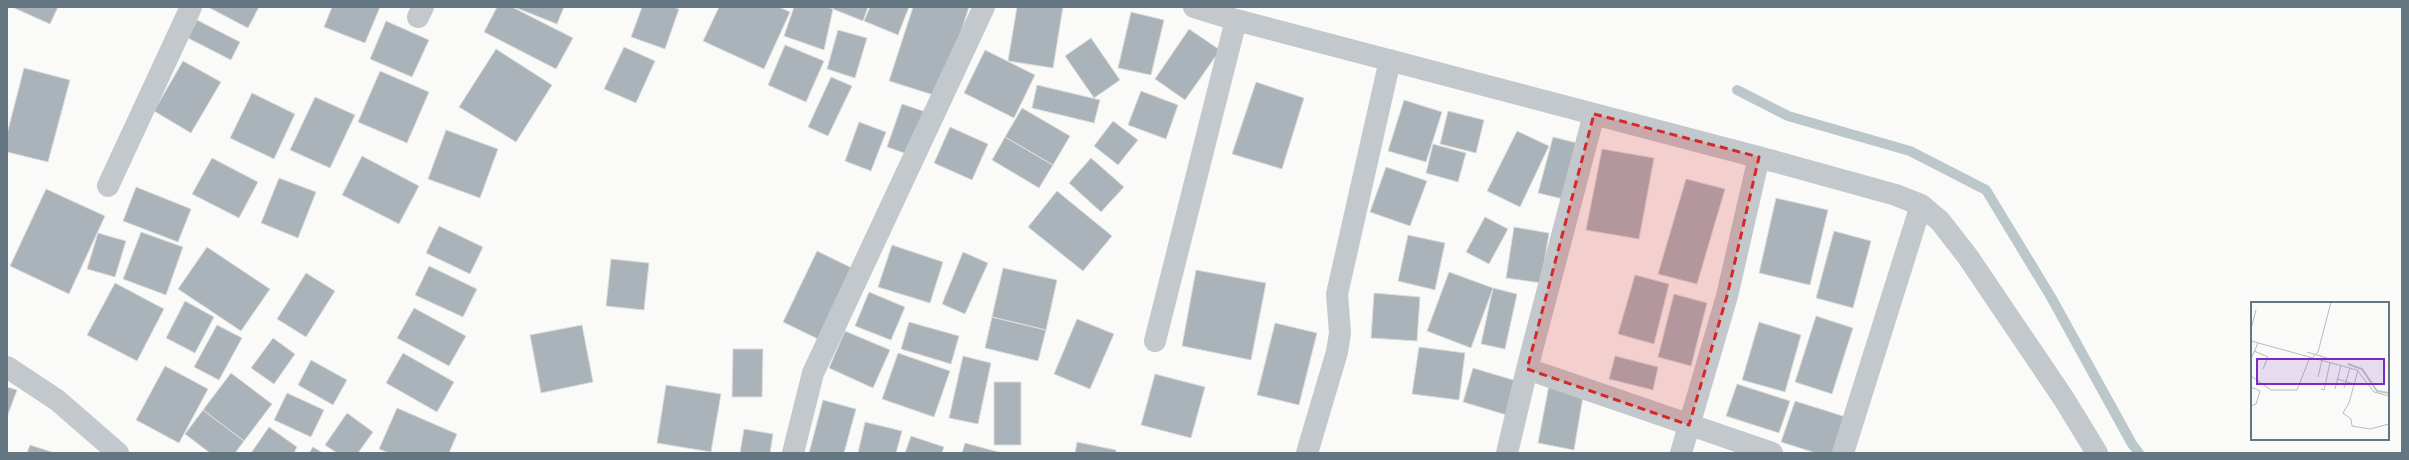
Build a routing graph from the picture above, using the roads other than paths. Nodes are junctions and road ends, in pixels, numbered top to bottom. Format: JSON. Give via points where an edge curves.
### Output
{"nodes":[{"id":1,"x":191,"y":7,"type":"edge"},
{"id":2,"x":984,"y":7,"type":"edge"},
{"id":3,"x":1194,"y":7,"type":"edge"},
{"id":4,"x":1236,"y":20,"type":"junction"},
{"id":5,"x":1390,"y":60,"type":"junction"},
{"id":6,"x":1594,"y":114,"type":"junction"},
{"id":7,"x":1759,"y":157,"type":"junction"},
{"id":8,"x":108,"y":186,"type":"dead end"},
{"id":9,"x":1921,"y":205,"type":"junction"},
{"id":10,"x":1155,"y":341,"type":"dead end"},
{"id":11,"x":7,"y":367,"type":"edge"},
{"id":12,"x":1527,"y":368,"type":"junction"},
{"id":13,"x":1689,"y":425,"type":"junction"},
{"id":14,"x":118,"y":453,"type":"edge"},
{"id":15,"x":793,"y":453,"type":"edge"},
{"id":16,"x":1307,"y":453,"type":"edge"},
{"id":17,"x":1508,"y":453,"type":"edge"},
{"id":18,"x":1681,"y":453,"type":"edge"},
{"id":19,"x":1772,"y":453,"type":"edge"},
{"id":20,"x":1843,"y":453,"type":"edge"},
{"id":21,"x":2097,"y":453,"type":"edge"}],
"edges":[{"from":1,"to":8,"type":"street"},
{"from":2,"to":15,"type":"street","via":[[813,373]]},
{"from":3,"to":4,"type":"street"},
{"from":4,"to":5,"type":"street"},
{"from":4,"to":10,"type":"street"},
{"from":5,"to":6,"type":"street"},
{"from":5,"to":16,"type":"street","via":[[1337,294],[1340,333],[1338,352]]},
{"from":6,"to":7,"type":"street"},
{"from":6,"to":12,"type":"street"},
{"from":7,"to":9,"type":"street","via":[[1896,195]]},
{"from":7,"to":13,"type":"street","via":[[1728,296]]},
{"from":9,"to":20,"type":"street"},
{"from":9,"to":21,"type":"street","via":[[1940,220],[1968,257]]},
{"from":11,"to":14,"type":"street","via":[[57,400]]},
{"from":12,"to":13,"type":"street"},
{"from":12,"to":17,"type":"street"},
{"from":13,"to":18,"type":"street"},
{"from":13,"to":19,"type":"street"}]}
